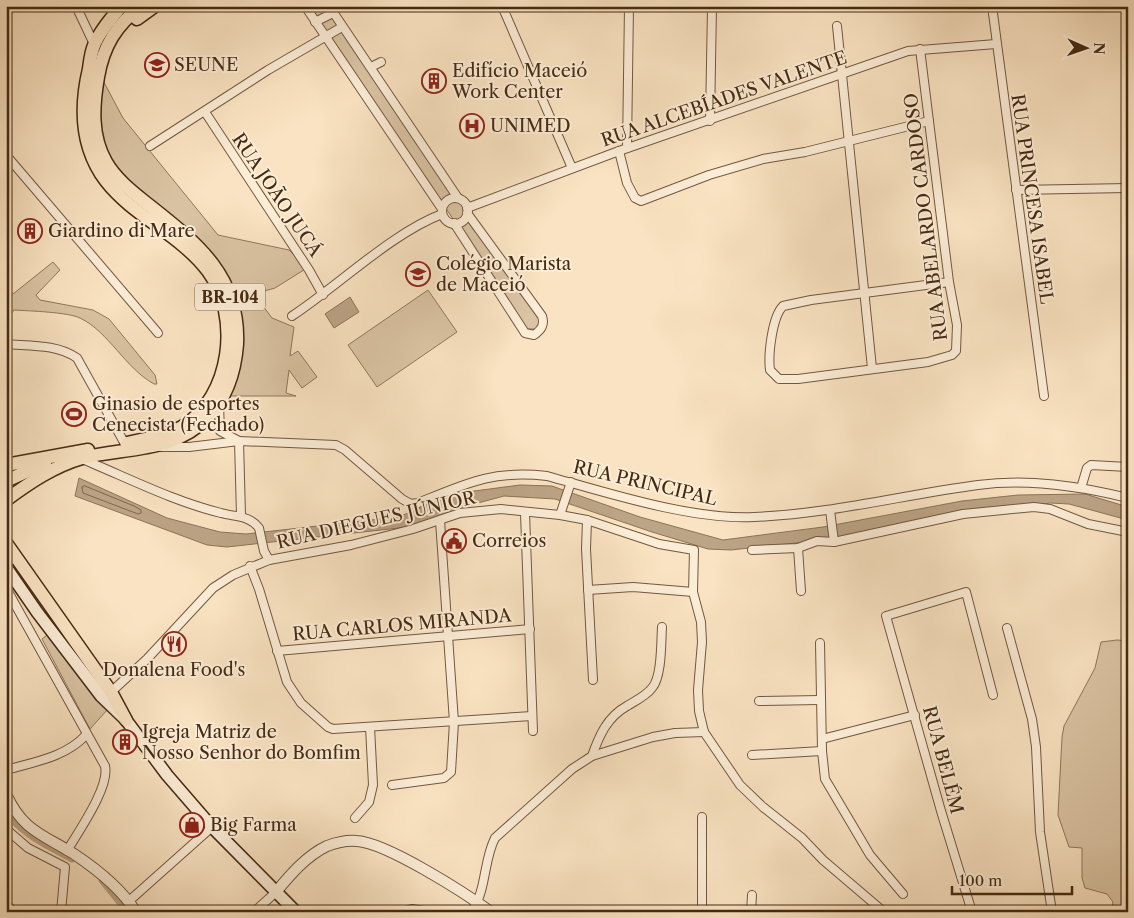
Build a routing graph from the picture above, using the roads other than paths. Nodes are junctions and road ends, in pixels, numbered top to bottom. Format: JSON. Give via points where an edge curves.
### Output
{"nodes":[{"id":1,"x":76,"y":6,"type":"edge"},
{"id":2,"x":121,"y":6,"type":"edge"},
{"id":3,"x":142,"y":6,"type":"edge"},
{"id":4,"x":155,"y":6,"type":"edge"},
{"id":5,"x":305,"y":6,"type":"edge"},
{"id":6,"x":502,"y":6,"type":"edge"},
{"id":7,"x":629,"y":6,"type":"edge"},
{"id":8,"x":712,"y":6,"type":"edge"},
{"id":9,"x":992,"y":6,"type":"edge"},
{"id":10,"x":331,"y":10,"type":"edge"},
{"id":11,"x":315,"y":22,"type":"junction"},
{"id":12,"x":837,"y":26,"type":"dead end"},
{"id":13,"x":342,"y":27,"type":"junction"},
{"id":14,"x":326,"y":36,"type":"junction"},
{"id":15,"x":94,"y":44,"type":"junction"},
{"id":16,"x":996,"y":44,"type":"junction"},
{"id":17,"x":920,"y":49,"type":"junction"},
{"id":18,"x":381,"y":62,"type":"dead end"},
{"id":19,"x":371,"y":67,"type":"junction"},
{"id":20,"x":842,"y":75,"type":"junction"},
{"id":21,"x":94,"y":98,"type":"junction"},
{"id":22,"x":205,"y":112,"type":"junction"},
{"id":23,"x":710,"y":121,"type":"junction"},
{"id":24,"x":929,"y":121,"type":"junction"},
{"id":25,"x":849,"y":142,"type":"junction"},
{"id":26,"x":150,"y":146,"type":"dead end"},
{"id":27,"x":627,"y":148,"type":"junction"},
{"id":28,"x":619,"y":151,"type":"junction"},
{"id":29,"x":6,"y":155,"type":"edge"},
{"id":30,"x":572,"y":168,"type":"junction"},
{"id":31,"x":1128,"y":188,"type":"edge"},
{"id":32,"x":1016,"y":190,"type":"junction"},
{"id":33,"x":458,"y":198,"type":"junction"},
{"id":34,"x":467,"y":210,"type":"junction"},
{"id":35,"x":442,"y":212,"type":"junction"},
{"id":36,"x":454,"y":223,"type":"junction"},
{"id":37,"x":948,"y":282,"type":"junction"},
{"id":38,"x":865,"y":293,"type":"junction"},
{"id":39,"x":323,"y":295,"type":"junction"},
{"id":40,"x":292,"y":316,"type":"dead end"},
{"id":41,"x":158,"y":334,"type":"dead end"},
{"id":42,"x":6,"y":344,"type":"edge"},
{"id":43,"x":872,"y":368,"type":"junction"},
{"id":44,"x":1044,"y":396,"type":"dead end"},
{"id":45,"x":219,"y":403,"type":"junction"},
{"id":46,"x":239,"y":441,"type":"junction"},
{"id":47,"x":125,"y":444,"type":"junction"},
{"id":48,"x":152,"y":447,"type":"junction"},
{"id":49,"x":58,"y":455,"type":"junction"},
{"id":50,"x":81,"y":458,"type":"junction"},
{"id":51,"x":6,"y":465,"type":"edge"},
{"id":52,"x":1128,"y":467,"type":"edge"},
{"id":53,"x":6,"y":481,"type":"edge"},
{"id":54,"x":570,"y":485,"type":"junction"},
{"id":55,"x":1081,"y":488,"type":"junction"},
{"id":56,"x":1128,"y":498,"type":"edge"},
{"id":57,"x":6,"y":500,"type":"edge"},
{"id":58,"x":830,"y":510,"type":"junction"},
{"id":59,"x":525,"y":512,"type":"junction"},
{"id":60,"x":241,"y":515,"type":"junction"},
{"id":61,"x":560,"y":515,"type":"junction"},
{"id":62,"x":587,"y":520,"type":"junction"},
{"id":63,"x":440,"y":521,"type":"junction"},
{"id":64,"x":1128,"y":532,"type":"edge"},
{"id":65,"x":834,"y":541,"type":"junction"},
{"id":66,"x":6,"y":544,"type":"edge"},
{"id":67,"x":798,"y":548,"type":"junction"},
{"id":68,"x":752,"y":550,"type":"dead end"},
{"id":69,"x":17,"y":558,"type":"junction"},
{"id":70,"x":268,"y":560,"type":"junction"},
{"id":71,"x":250,"y":566,"type":"junction"},
{"id":72,"x":6,"y":567,"type":"edge"},
{"id":73,"x":6,"y":588,"type":"edge"},
{"id":74,"x":588,"y":590,"type":"junction"},
{"id":75,"x":801,"y":591,"type":"dead end"},
{"id":76,"x":693,"y":592,"type":"junction"},
{"id":77,"x":662,"y":627,"type":"dead end"},
{"id":78,"x":1007,"y":628,"type":"dead end"},
{"id":79,"x":530,"y":629,"type":"junction"},
{"id":80,"x":448,"y":635,"type":"junction"},
{"id":81,"x":820,"y":643,"type":"dead end"},
{"id":82,"x":278,"y":651,"type":"junction"},
{"id":83,"x":593,"y":680,"type":"dead end"},
{"id":84,"x":106,"y":694,"type":"junction"},
{"id":85,"x":992,"y":695,"type":"dead end"},
{"id":86,"x":820,"y":700,"type":"junction"},
{"id":87,"x":759,"y":701,"type":"dead end"},
{"id":88,"x":916,"y":715,"type":"junction"},
{"id":89,"x":532,"y":716,"type":"junction"},
{"id":90,"x":126,"y":720,"type":"joint"},
{"id":91,"x":454,"y":722,"type":"junction"},
{"id":92,"x":370,"y":727,"type":"junction"},
{"id":93,"x":533,"y":731,"type":"dead end"},
{"id":94,"x":704,"y":732,"type":"junction"},
{"id":95,"x":86,"y":735,"type":"junction"},
{"id":96,"x":822,"y":739,"type":"junction"},
{"id":97,"x":822,"y":751,"type":"junction"},
{"id":98,"x":752,"y":755,"type":"dead end"},
{"id":99,"x":592,"y":756,"type":"junction"},
{"id":100,"x":6,"y":770,"type":"edge"},
{"id":101,"x":392,"y":785,"type":"dead end"},
{"id":102,"x":6,"y":794,"type":"edge"},
{"id":103,"x":702,"y":817,"type":"dead end"},
{"id":104,"x":355,"y":818,"type":"dead end"},
{"id":105,"x":212,"y":828,"type":"junction"},
{"id":106,"x":6,"y":829,"type":"edge"},
{"id":107,"x":67,"y":851,"type":"junction"},
{"id":108,"x":272,"y":889,"type":"junction"},
{"id":109,"x":903,"y":894,"type":"dead end"},
{"id":110,"x":752,"y":895,"type":"dead end"},
{"id":111,"x":129,"y":901,"type":"junction"},
{"id":112,"x":478,"y":902,"type":"junction"},
{"id":113,"x":6,"y":905,"type":"edge"},
{"id":114,"x":12,"y":912,"type":"edge"},
{"id":115,"x":61,"y":912,"type":"edge"},
{"id":116,"x":136,"y":912,"type":"edge"},
{"id":117,"x":254,"y":912,"type":"edge"},
{"id":118,"x":296,"y":912,"type":"edge"},
{"id":119,"x":402,"y":912,"type":"edge"},
{"id":120,"x":430,"y":912,"type":"edge"},
{"id":121,"x":471,"y":912,"type":"edge"},
{"id":122,"x":491,"y":912,"type":"edge"},
{"id":123,"x":702,"y":912,"type":"edge"},
{"id":124,"x":751,"y":912,"type":"edge"},
{"id":125,"x":884,"y":912,"type":"edge"},
{"id":126,"x":972,"y":912,"type":"edge"},
{"id":127,"x":1052,"y":912,"type":"edge"}],
"edges":[{"from":1,"to":15,"type":"street"},
{"from":2,"to":15,"type":"highway","number":"BR-104"},
{"from":3,"to":21,"type":"highway","number":"BR-104","via":[[123,20],[108,42]]},
{"from":4,"to":21,"type":"highway","via":[[122,31],[108,54]]},
{"from":5,"to":11,"type":"street"},
{"from":6,"to":30,"type":"street"},
{"from":7,"to":27,"type":"street"},
{"from":8,"to":23,"type":"street"},
{"from":9,"to":16,"type":"street","name":"RUA PRINCESA ISABEL"},
{"from":10,"to":11,"type":"street"},
{"from":10,"to":13,"type":"street"},
{"from":11,"to":14,"type":"street"},
{"from":12,"to":20,"type":"street"},
{"from":13,"to":14,"type":"street"},
{"from":13,"to":19,"type":"street"},
{"from":14,"to":22,"type":"street"},
{"from":14,"to":35,"type":"street"},
{"from":15,"to":47,"type":"highway","number":"BR-104","via":[[82,106],[91,155],[106,181],[134,208],[183,245],[204,267],[218,293],[227,333],[220,379],[199,412],[169,432]]},
{"from":16,"to":17,"type":"street","name":"RUA ALCEBÍADES VALENTE"},
{"from":16,"to":32,"type":"street","name":"RUA PRINCESA ISABEL"},
{"from":17,"to":20,"type":"street","name":"RUA ALCEBÍADES VALENTE"},
{"from":17,"to":24,"type":"street","name":"RUA ABELARDO CARDOSO"},
{"from":18,"to":19,"type":"street"},
{"from":19,"to":33,"type":"street"},
{"from":20,"to":23,"type":"street","name":"RUA ALCEBÍADES VALENTE"},
{"from":20,"to":25,"type":"street"},
{"from":21,"to":45,"type":"highway","number":"BR-104","via":[[95,134],[112,171],[129,189],[198,245],[212,260],[227,288],[236,320],[236,355],[232,375]]},
{"from":22,"to":26,"type":"street"},
{"from":22,"to":39,"type":"street","name":"RUA JOÃO JUCÁ"},
{"from":23,"to":27,"type":"street","name":"RUA ALCEBÍADES VALENTE"},
{"from":24,"to":25,"type":"street"},
{"from":24,"to":37,"type":"street","name":"RUA ABELARDO CARDOSO"},
{"from":25,"to":28,"type":"street","via":[[762,159],[641,201],[635,198],[627,183]]},
{"from":25,"to":38,"type":"street"},
{"from":27,"to":28,"type":"street","name":"RUA ALCEBÍADES VALENTE"},
{"from":28,"to":30,"type":"street","name":"RUA ALCEBÍADES VALENTE"},
{"from":29,"to":41,"type":"street"},
{"from":30,"to":34,"type":"street","name":"RUA ALCEBÍADES VALENTE"},
{"from":31,"to":32,"type":"street"},
{"from":32,"to":44,"type":"street","name":"RUA PRINCESA ISABEL"},
{"from":33,"to":34,"type":"street"},
{"from":33,"to":35,"type":"street","via":[[450,198]]},
{"from":34,"to":36,"type":"street","via":[[463,221]]},
{"from":34,"to":36,"type":"street","via":[[542,316],[540,331],[534,335],[525,333]]},
{"from":35,"to":36,"type":"street","via":[[449,222]]},
{"from":35,"to":39,"type":"street","via":[[378,252]]},
{"from":37,"to":38,"type":"street"},
{"from":37,"to":43,"type":"street","name":"RUA ABELARDO CARDOSO","via":[[957,325],[956,351],[928,362]]},
{"from":38,"to":43,"type":"street"},
{"from":38,"to":43,"type":"street","via":[[781,308],[776,316],[770,370],[779,378],[798,379]]},
{"from":39,"to":40,"type":"street"},
{"from":42,"to":47,"type":"street","via":[[67,351],[77,358]]},
{"from":45,"to":46,"type":"street","via":[[220,431]]},
{"from":45,"to":48,"type":"highway","number":"BR-104","via":[[202,423],[187,434]]},
{"from":46,"to":48,"type":"street","name":"RUA PRINCIPAL"},
{"from":46,"to":54,"type":"street","name":"RUA PRINCIPAL","via":[[336,445],[411,504],[494,475],[534,474]]},
{"from":46,"to":60,"type":"street"},
{"from":47,"to":49,"type":"highway","number":"BR-104"},
{"from":48,"to":50,"type":"highway","number":"BR-104"},
{"from":49,"to":51,"type":"highway","number":"BR-104"},
{"from":49,"to":53,"type":"highway"},
{"from":50,"to":57,"type":"highway","number":"BR-104","via":[[32,481]]},
{"from":50,"to":60,"type":"street","via":[[220,513]]},
{"from":52,"to":55,"type":"street","via":[[1089,466]]},
{"from":54,"to":58,"type":"street","name":"RUA PRINCIPAL","via":[[647,503],[730,517],[753,518]]},
{"from":54,"to":61,"type":"street"},
{"from":55,"to":56,"type":"street","name":"RUA PRINCIPAL"},
{"from":55,"to":58,"type":"street","name":"RUA PRINCIPAL","via":[[1048,484],[979,485]]},
{"from":58,"to":65,"type":"street"},
{"from":59,"to":61,"type":"street","name":"RUA DIEGUES JÚNIOR"},
{"from":59,"to":63,"type":"street","name":"RUA DIEGUES JÚNIOR","via":[[475,510]]},
{"from":59,"to":79,"type":"street"},
{"from":60,"to":70,"type":"street","via":[[259,528]]},
{"from":61,"to":62,"type":"street","name":"RUA DIEGUES JÚNIOR"},
{"from":62,"to":74,"type":"street"},
{"from":62,"to":76,"type":"street","name":"RUA DIEGUES JÚNIOR","via":[[659,544],[694,550]]},
{"from":63,"to":70,"type":"street","name":"RUA DIEGUES JÚNIOR","via":[[351,545]]},
{"from":63,"to":80,"type":"street"},
{"from":64,"to":65,"type":"street","via":[[1088,524],[1050,509],[1034,507],[964,514]]},
{"from":65,"to":67,"type":"street","via":[[817,541]]},
{"from":66,"to":69,"type":"highway"},
{"from":67,"to":68,"type":"street"},
{"from":67,"to":75,"type":"street"},
{"from":69,"to":72,"type":"street"},
{"from":69,"to":84,"type":"highway"},
{"from":70,"to":71,"type":"street","name":"RUA DIEGUES JÚNIOR"},
{"from":71,"to":82,"type":"street","name":"RUA CARLOS MIRANDA"},
{"from":71,"to":84,"type":"street","name":"RUA DIEGUES JÚNIOR","via":[[213,588],[147,659]]},
{"from":72,"to":84,"type":"main road","via":[[37,612]]},
{"from":73,"to":95,"type":"street"},
{"from":74,"to":76,"type":"street","via":[[655,587]]},
{"from":74,"to":83,"type":"street"},
{"from":76,"to":94,"type":"street","via":[[701,622],[698,690]]},
{"from":77,"to":99,"type":"street","via":[[655,684],[618,712],[603,728]]},
{"from":78,"to":127,"type":"street","via":[[1032,719],[1040,832]]},
{"from":79,"to":80,"type":"street","name":"RUA CARLOS MIRANDA"},
{"from":79,"to":89,"type":"street"},
{"from":80,"to":82,"type":"street","name":"RUA CARLOS MIRANDA"},
{"from":80,"to":91,"type":"street"},
{"from":81,"to":86,"type":"street"},
{"from":82,"to":92,"type":"street","name":"RUA CARLOS MIRANDA","via":[[294,694],[323,723],[333,729]]},
{"from":84,"to":90,"type":"highway"},
{"from":85,"to":88,"type":"street","name":"RUA BELÉM","via":[[966,592],[886,616]]},
{"from":86,"to":87,"type":"street"},
{"from":86,"to":96,"type":"street"},
{"from":88,"to":96,"type":"street"},
{"from":88,"to":126,"type":"street","name":"RUA BELÉM"},
{"from":89,"to":91,"type":"street"},
{"from":89,"to":93,"type":"street"},
{"from":90,"to":105,"type":"main road"},
{"from":91,"to":92,"type":"street"},
{"from":91,"to":101,"type":"street","via":[[451,772],[444,778]]},
{"from":92,"to":104,"type":"street","via":[[373,785],[369,802]]},
{"from":94,"to":99,"type":"street","via":[[653,737]]},
{"from":94,"to":125,"type":"street","via":[[740,785]]},
{"from":95,"to":100,"type":"street","via":[[63,752]]},
{"from":95,"to":107,"type":"street","via":[[103,761],[106,776],[102,790]]},
{"from":96,"to":97,"type":"street"},
{"from":97,"to":98,"type":"street"},
{"from":97,"to":109,"type":"street","via":[[825,780],[832,793],[870,854]]},
{"from":99,"to":112,"type":"street","via":[[572,769],[495,838],[490,847]]},
{"from":102,"to":107,"type":"street","via":[[25,824]]},
{"from":103,"to":123,"type":"street"},
{"from":105,"to":108,"type":"main road"},
{"from":105,"to":111,"type":"street"},
{"from":106,"to":115,"type":"street","via":[[28,848],[65,867]]},
{"from":107,"to":111,"type":"street","via":[[102,874]]},
{"from":108,"to":112,"type":"street","via":[[327,846],[357,841],[379,846]]},
{"from":108,"to":117,"type":"street"},
{"from":108,"to":118,"type":"main road"},
{"from":110,"to":124,"type":"street"},
{"from":111,"to":116,"type":"street"},
{"from":112,"to":121,"type":"street"},
{"from":112,"to":122,"type":"street"},
{"from":113,"to":114,"type":"street"},
{"from":119,"to":120,"type":"street","via":[[412,909]]}]}
